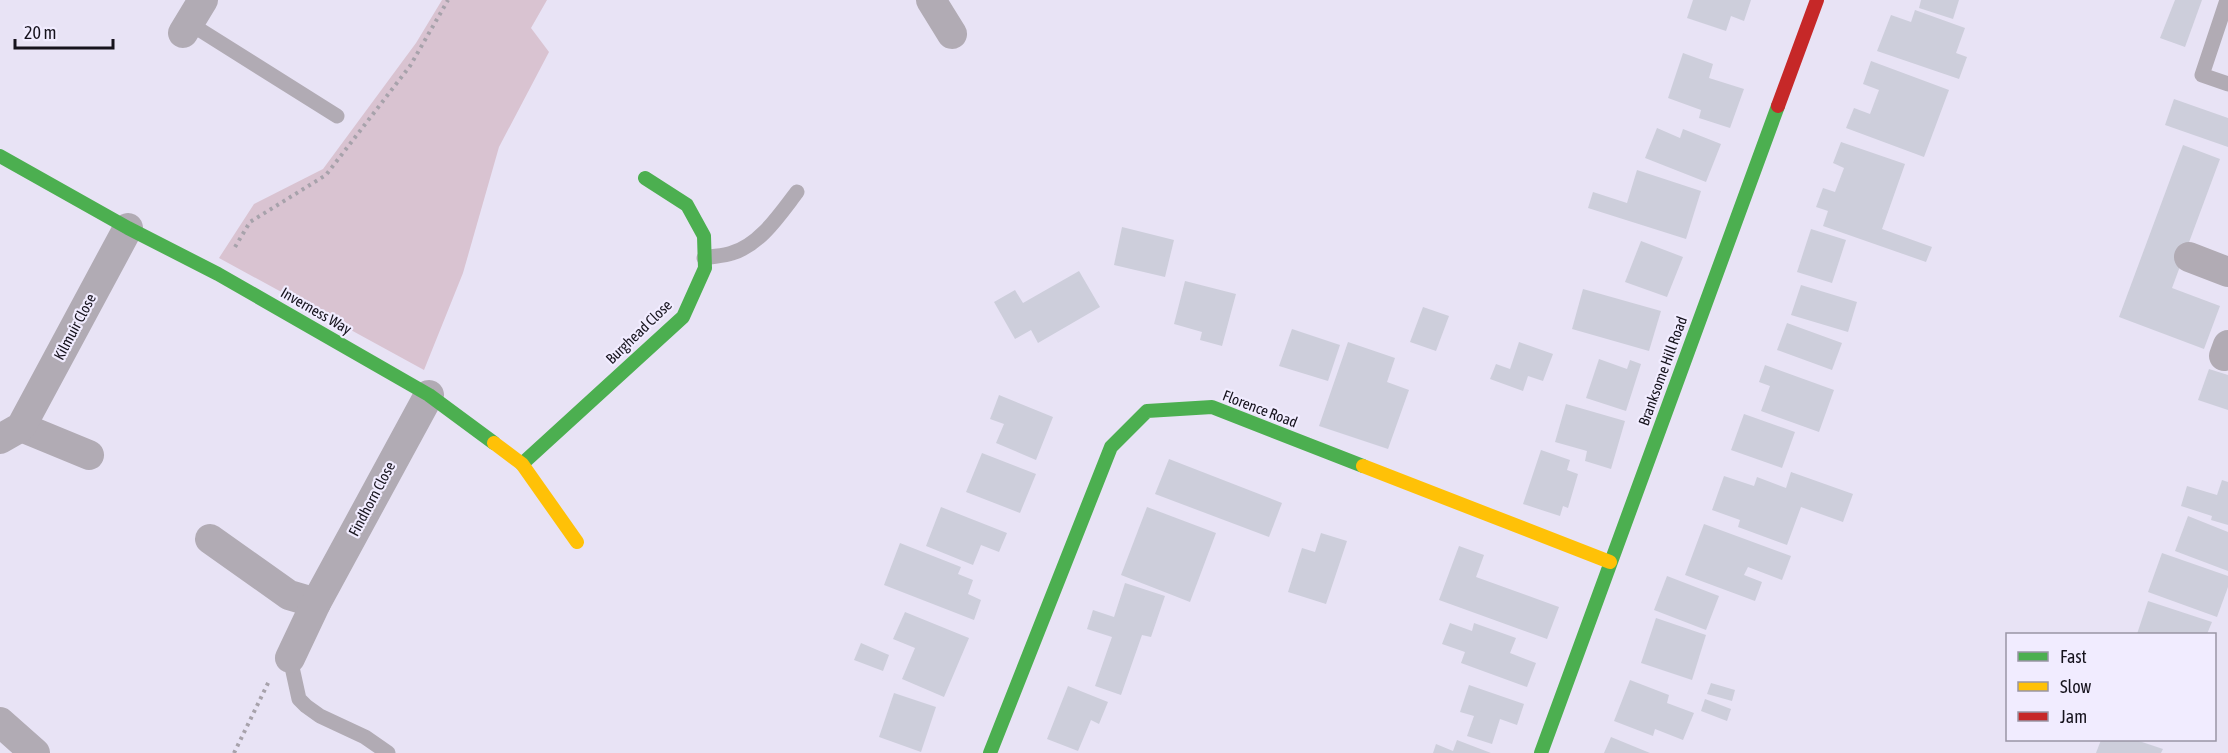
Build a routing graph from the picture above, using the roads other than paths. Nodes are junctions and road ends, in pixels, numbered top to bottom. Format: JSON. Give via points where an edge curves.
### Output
{"nodes":[{"id":1,"x":931,"y":0,"type":"edge"},
{"id":2,"x":1817,"y":0,"type":"edge"},
{"id":3,"x":2227,"y":0,"type":"edge"},
{"id":4,"x":192,"y":19,"type":"edge"},
{"id":5,"x":952,"y":34,"type":"dead end"},
{"id":6,"x":2228,"y":84,"type":"edge"},
{"id":7,"x":337,"y":116,"type":"dead end"},
{"id":8,"x":0,"y":156,"type":"edge"},
{"id":9,"x":645,"y":178,"type":"dead end"},
{"id":10,"x":797,"y":192,"type":"dead end"},
{"id":11,"x":128,"y":228,"type":"junction"},
{"id":12,"x":2189,"y":256,"type":"dead end"},
{"id":13,"x":704,"y":258,"type":"junction"},
{"id":14,"x":2228,"y":272,"type":"edge"},
{"id":15,"x":429,"y":396,"type":"junction"},
{"id":16,"x":10,"y":433,"type":"edge"},
{"id":17,"x":89,"y":455,"type":"dead end"},
{"id":18,"x":522,"y":464,"type":"junction"},
{"id":19,"x":210,"y":539,"type":"dead end"},
{"id":20,"x":577,"y":542,"type":"dead end"},
{"id":21,"x":1610,"y":562,"type":"junction"},
{"id":22,"x":316,"y":603,"type":"junction"},
{"id":23,"x":290,"y":658,"type":"joint"},
{"id":24,"x":388,"y":753,"type":"edge"},
{"id":25,"x":990,"y":753,"type":"edge"},
{"id":26,"x":1541,"y":753,"type":"edge"}],
"edges":[{"from":1,"to":5,"type":"street"},
{"from":2,"to":21,"type":"street","name":"Branksome Hill Road"},
{"from":3,"to":6,"type":"lane","via":[[2202,75]]},
{"from":4,"to":7,"type":"lane"},
{"from":8,"to":11,"type":"street","name":"Inverness Way"},
{"from":9,"to":13,"type":"street","name":"Burghead Close","via":[[687,205],[704,236]]},
{"from":10,"to":13,"type":"lane","via":[[755,239],[734,253]]},
{"from":11,"to":15,"type":"street","name":"Inverness Way","via":[[218,274]]},
{"from":11,"to":16,"type":"street","name":"Kilmuir Close"},
{"from":12,"to":14,"type":"street"},
{"from":13,"to":18,"type":"street","name":"Burghead Close","via":[[705,268],[683,317]]},
{"from":15,"to":18,"type":"street","name":"Inverness Way"},
{"from":15,"to":22,"type":"street","name":"Findhorn Close"},
{"from":16,"to":17,"type":"street","name":"Kilmuir Close"},
{"from":18,"to":20,"type":"street","name":"Inverness Way"},
{"from":19,"to":22,"type":"street","via":[[289,595]]},
{"from":21,"to":25,"type":"street","name":"Florence Road","via":[[1212,407],[1147,411],[1111,447]]},
{"from":21,"to":26,"type":"street","name":"Branksome Hill Road"},
{"from":22,"to":23,"type":"street","name":"Findhorn Close"},
{"from":23,"to":24,"type":"lane","via":[[299,699],[306,706]]}]}
